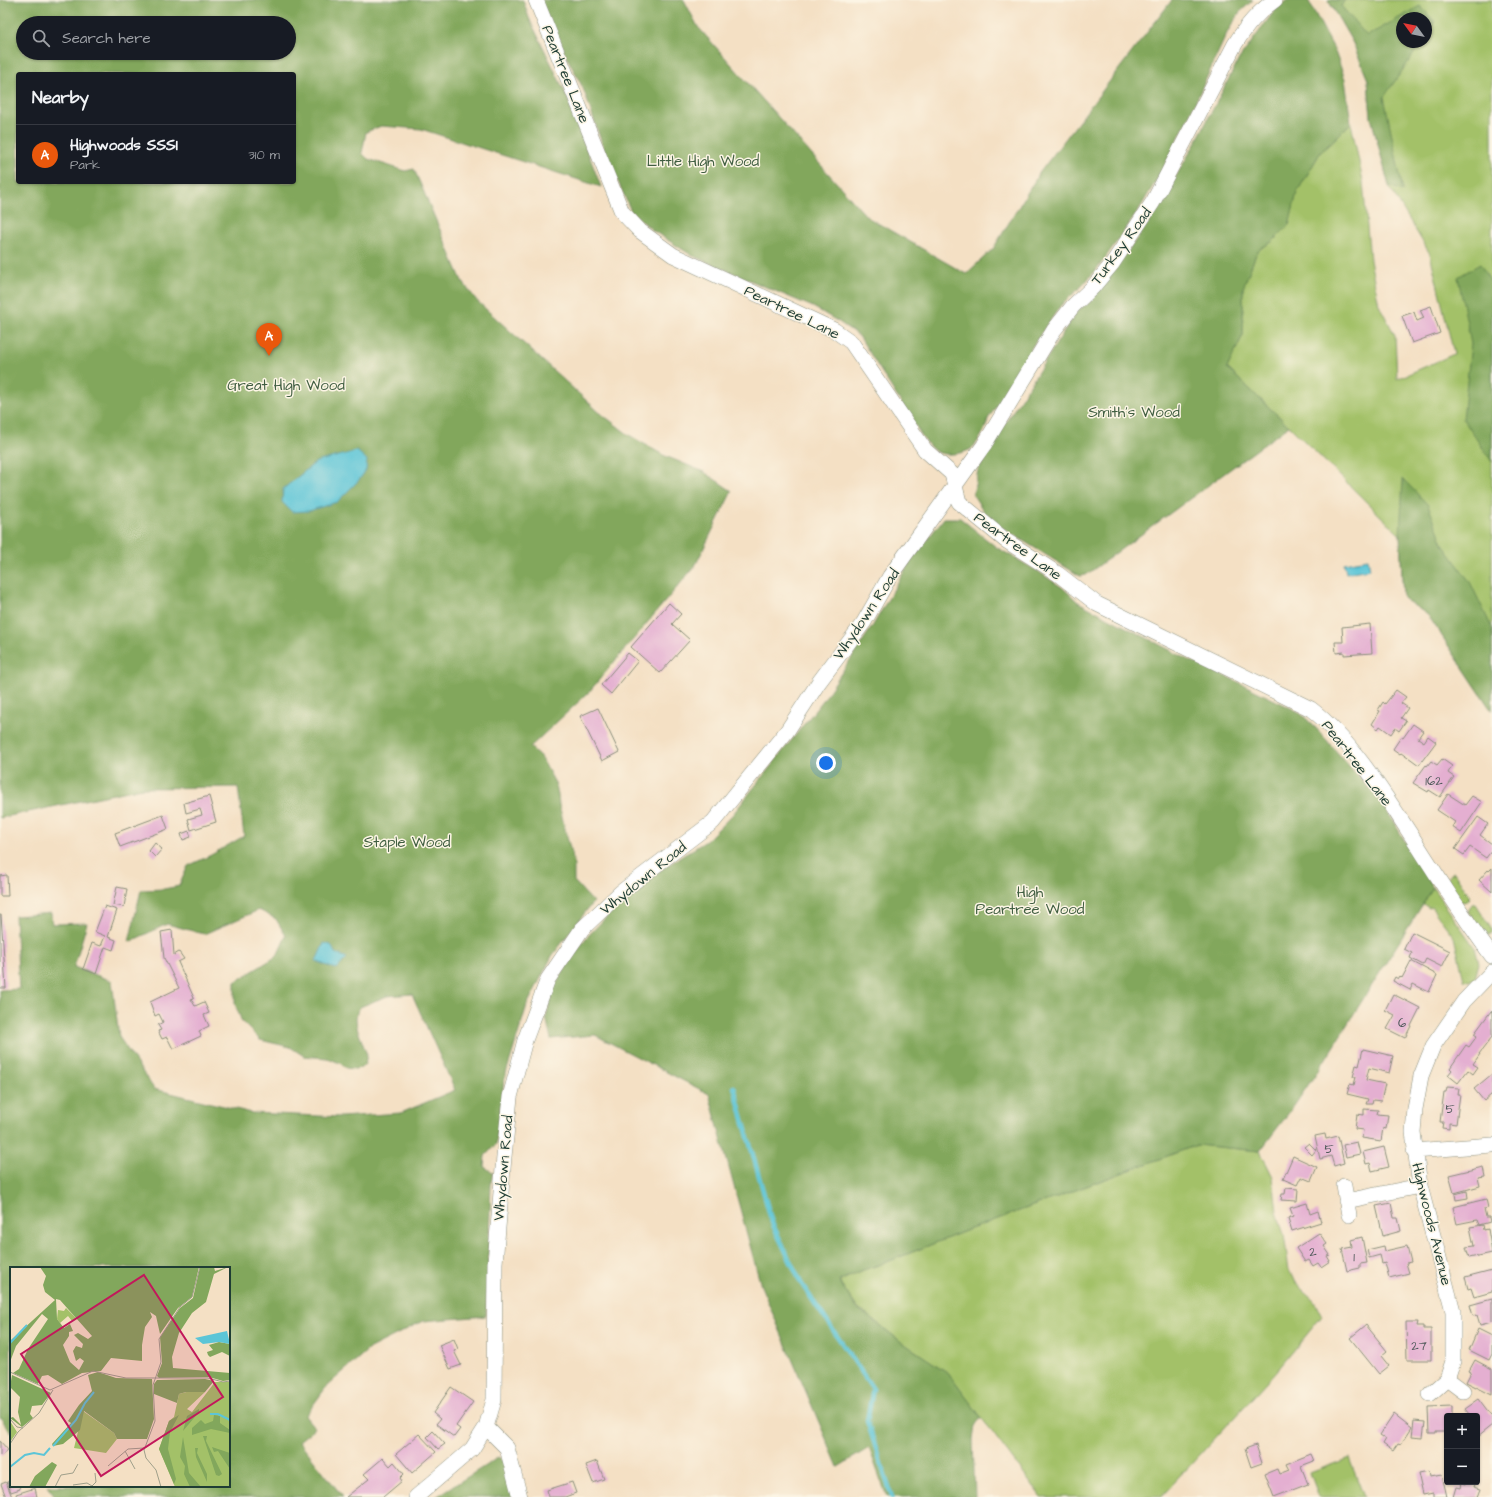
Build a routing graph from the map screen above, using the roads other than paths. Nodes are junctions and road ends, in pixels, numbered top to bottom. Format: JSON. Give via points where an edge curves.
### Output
{"nodes":[{"id":1,"x":536,"y":0,"type":"edge"},
{"id":2,"x":1275,"y":0,"type":"edge"},
{"id":3,"x":955,"y":486,"type":"junction"},
{"id":4,"x":1492,"y":956,"type":"edge"},
{"id":5,"x":1492,"y":972,"type":"edge"},
{"id":6,"x":1492,"y":1146,"type":"edge"},
{"id":7,"x":1414,"y":1151,"type":"junction"},
{"id":8,"x":1344,"y":1186,"type":"dead end"},
{"id":9,"x":1420,"y":1186,"type":"junction"},
{"id":10,"x":1447,"y":1379,"type":"junction"},
{"id":11,"x":1463,"y":1391,"type":"dead end"},
{"id":12,"x":1430,"y":1394,"type":"dead end"},
{"id":13,"x":486,"y":1427,"type":"junction"},
{"id":14,"x":416,"y":1497,"type":"edge"},
{"id":15,"x":520,"y":1497,"type":"edge"}],
"edges":[{"from":1,"to":3,"type":"street","name":"Peartree Lane","via":[[622,212],[640,231],[673,255],[834,330],[851,342],[925,450],[952,474]]},
{"from":2,"to":3,"type":"street","name":"Turkey Road","via":[[1247,25],[1153,202],[1112,264],[1054,330]]},
{"from":3,"to":4,"type":"street","name":"Peartree Lane","via":[[959,502],[1005,540],[1058,574],[1097,604],[1311,709],[1327,722],[1376,782],[1468,925]]},
{"from":3,"to":13,"type":"street","name":"Whydown Road","via":[[890,576],[864,622],[819,682],[787,731],[713,822],[621,892],[582,929],[548,979],[525,1040],[510,1097],[495,1263],[494,1400]]},
{"from":5,"to":7,"type":"street","name":"Highwoods Avenue","via":[[1464,1001],[1433,1046],[1422,1076],[1415,1109]]},
{"from":6,"to":7,"type":"street"},
{"from":7,"to":9,"type":"street","name":"Highwoods Avenue"},
{"from":8,"to":9,"type":"street","via":[[1348,1208]]},
{"from":9,"to":10,"type":"street","name":"Highwoods Avenue","via":[[1453,1311],[1453,1361]]},
{"from":10,"to":11,"type":"street"},
{"from":10,"to":12,"type":"street"},
{"from":13,"to":14,"type":"street","name":"Whydown Road","via":[[472,1449]]},
{"from":13,"to":15,"type":"street","via":[[507,1448]]}]}
